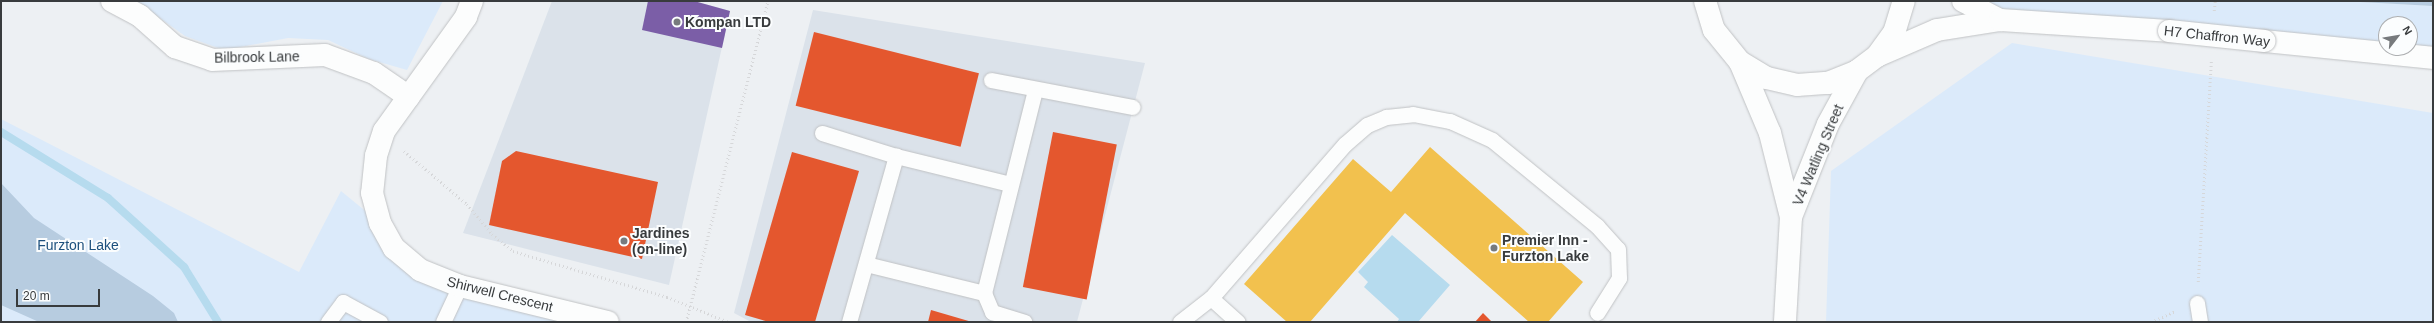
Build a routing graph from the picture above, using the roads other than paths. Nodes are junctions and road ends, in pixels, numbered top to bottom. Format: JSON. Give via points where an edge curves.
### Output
{"nodes":[{"id":1,"x":112,"y":1,"type":"edge"},
{"id":2,"x":472,"y":1,"type":"edge"},
{"id":3,"x":1691,"y":1,"type":"edge"},
{"id":4,"x":1705,"y":1,"type":"edge"},
{"id":5,"x":1904,"y":1,"type":"edge"},
{"id":6,"x":1963,"y":1,"type":"edge"},
{"id":7,"x":2000,"y":20,"type":"junction"},
{"id":8,"x":1714,"y":30,"type":"junction"},
{"id":9,"x":1877,"y":56,"type":"junction"},
{"id":10,"x":2433,"y":58,"type":"edge"},
{"id":11,"x":1740,"y":62,"type":"junction"},
{"id":12,"x":1857,"y":71,"type":"junction"},
{"id":13,"x":991,"y":80,"type":"dead end"},
{"id":14,"x":1035,"y":90,"type":"junction"},
{"id":15,"x":409,"y":97,"type":"junction"},
{"id":16,"x":1132,"y":107,"type":"dead end"},
{"id":17,"x":822,"y":133,"type":"dead end"},
{"id":18,"x":896,"y":156,"type":"junction"},
{"id":19,"x":1010,"y":184,"type":"junction"},
{"id":20,"x":1791,"y":217,"type":"junction"},
{"id":21,"x":866,"y":264,"type":"junction"},
{"id":22,"x":460,"y":286,"type":"junction"},
{"id":23,"x":984,"y":293,"type":"junction"},
{"id":24,"x":1211,"y":298,"type":"junction"},
{"id":25,"x":2197,"y":303,"type":"road end"},
{"id":26,"x":1597,"y":313,"type":"dead end"},
{"id":27,"x":328,"y":322,"type":"edge"},
{"id":28,"x":380,"y":322,"type":"edge"},
{"id":29,"x":444,"y":322,"type":"edge"},
{"id":30,"x":608,"y":322,"type":"edge"},
{"id":31,"x":849,"y":322,"type":"edge"},
{"id":32,"x":1025,"y":322,"type":"edge"},
{"id":33,"x":1180,"y":322,"type":"edge"},
{"id":34,"x":1238,"y":322,"type":"edge"},
{"id":35,"x":1785,"y":322,"type":"edge"},
{"id":36,"x":2200,"y":322,"type":"edge"}],
"edges":[{"from":1,"to":15,"type":"street","name":"Bilbrook Lane","via":[[140,16],[175,47],[212,60],[325,55],[374,72]]},
{"from":2,"to":15,"type":"street","name":"Shirwell Crescent","via":[[466,16]]},
{"from":3,"to":8,"type":"street"},
{"from":4,"to":8,"type":"street"},
{"from":5,"to":9,"type":"street","via":[[1894,33]]},
{"from":6,"to":7,"type":"street","name":"H7 Chaffron Way"},
{"from":7,"to":9,"type":"street","name":"H7 Chaffron Way","via":[[1937,30]]},
{"from":7,"to":10,"type":"street","name":"H7 Chaffron Way","bridge":true,"via":[[2169,31]]},
{"from":8,"to":11,"type":"street"},
{"from":9,"to":12,"type":"street"},
{"from":11,"to":12,"type":"street","via":[[1767,78],[1797,85],[1828,83]]},
{"from":11,"to":20,"type":"street","name":"V4 Watling Street","via":[[1770,133]]},
{"from":12,"to":20,"type":"street","name":"V4 Watling Street","via":[[1828,124]]},
{"from":13,"to":14,"type":"lane"},
{"from":14,"to":16,"type":"lane"},
{"from":14,"to":19,"type":"lane"},
{"from":15,"to":22,"type":"street","name":"Shirwell Crescent","via":[[384,131],[376,156],[372,193],[380,223],[394,248],[420,270]]},
{"from":17,"to":18,"type":"lane"},
{"from":18,"to":19,"type":"lane"},
{"from":18,"to":21,"type":"lane"},
{"from":19,"to":23,"type":"lane"},
{"from":20,"to":35,"type":"street","name":"V4 Watling Street"},
{"from":21,"to":23,"type":"lane"},
{"from":21,"to":31,"type":"lane"},
{"from":22,"to":29,"type":"lane"},
{"from":22,"to":30,"type":"street","name":"Shirwell Crescent"},
{"from":23,"to":32,"type":"lane","via":[[992,312]]},
{"from":24,"to":26,"type":"lane","via":[[1345,144],[1367,125],[1386,117],[1413,114],[1450,121],[1492,140],[1597,226],[1618,249],[1619,278]]},
{"from":24,"to":33,"type":"lane"},
{"from":24,"to":34,"type":"lane"},
{"from":25,"to":36,"type":"lane"},
{"from":27,"to":28,"type":"lane","via":[[343,302]]}]}
